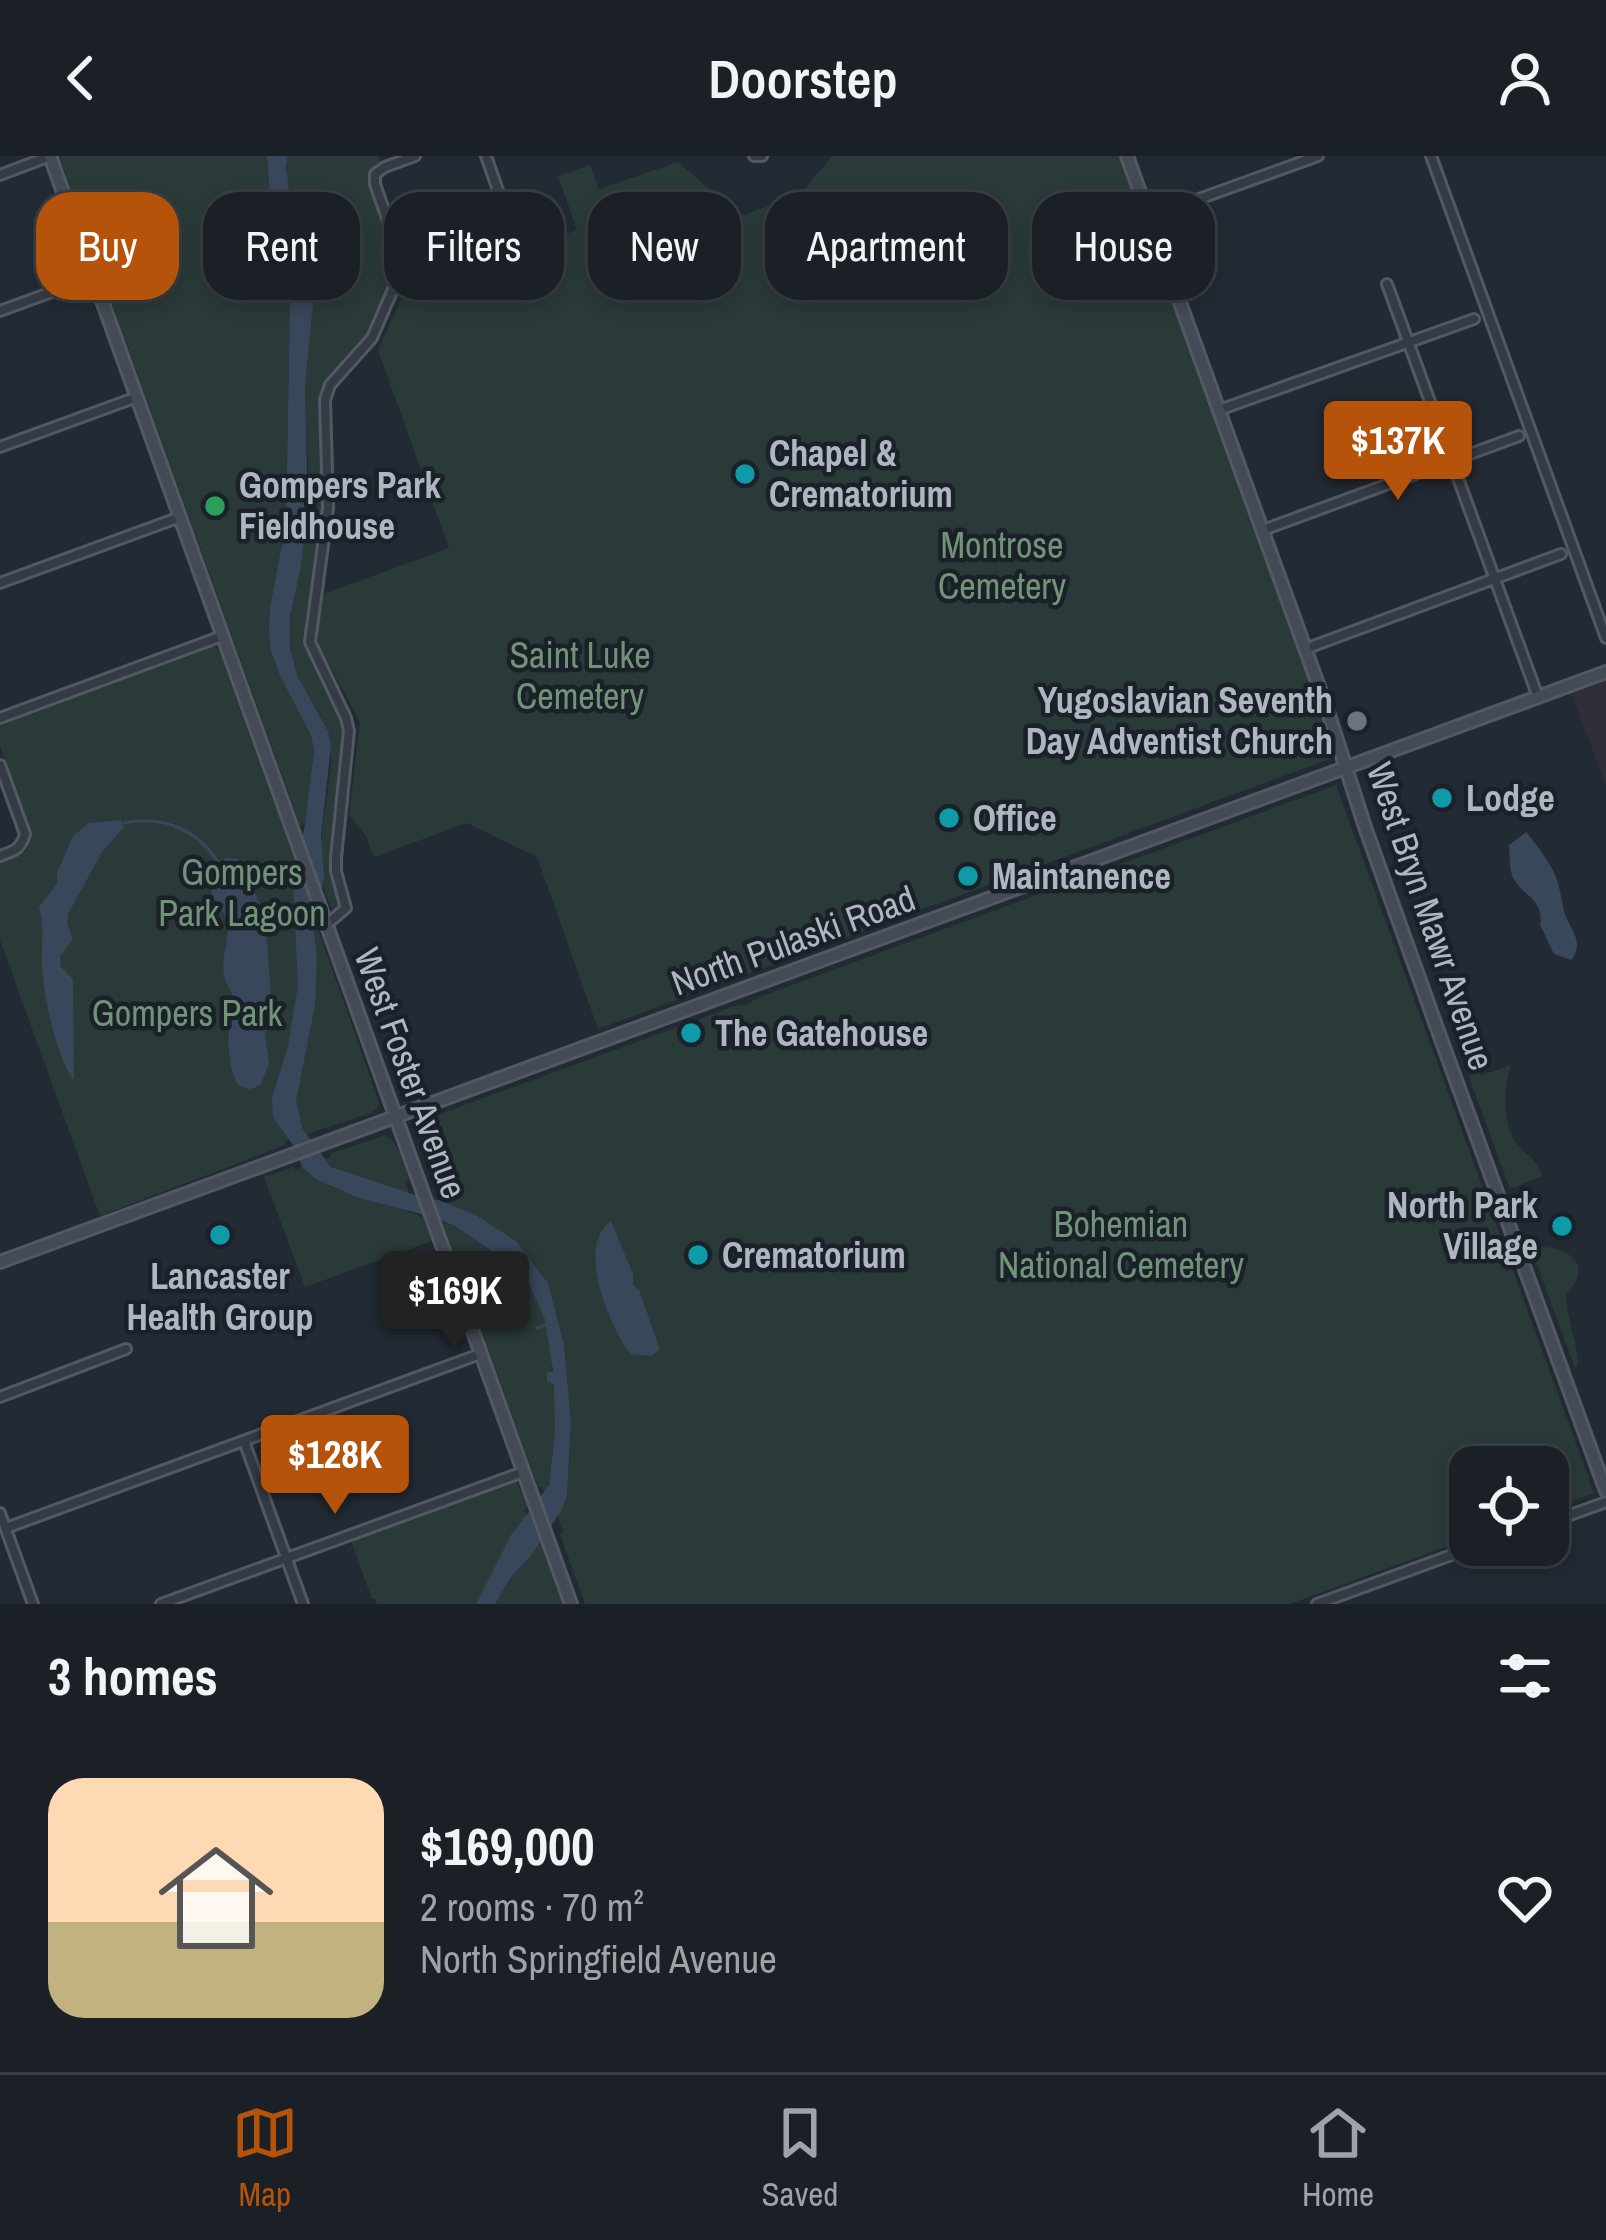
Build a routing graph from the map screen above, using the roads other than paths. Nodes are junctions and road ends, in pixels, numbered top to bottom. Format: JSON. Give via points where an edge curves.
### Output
{"nodes":[{"id":1,"x":50,"y":156,"type":"edge"},
{"id":2,"x":415,"y":156,"type":"edge"},
{"id":3,"x":486,"y":156,"type":"edge"},
{"id":4,"x":1127,"y":156,"type":"edge"},
{"id":5,"x":1318,"y":156,"type":"edge"},
{"id":6,"x":1431,"y":156,"type":"edge"},
{"id":7,"x":0,"y":175,"type":"edge"},
{"id":8,"x":63,"y":192,"type":"edge"},
{"id":9,"x":499,"y":192,"type":"edge"},
{"id":10,"x":1140,"y":192,"type":"edge"},
{"id":11,"x":1215,"y":193,"type":"edge"},
{"id":12,"x":1387,"y":284,"type":"dead end"},
{"id":13,"x":36,"y":297,"type":"edge"},
{"id":14,"x":102,"y":300,"type":"edge"},
{"id":15,"x":1179,"y":300,"type":"edge"},
{"id":16,"x":0,"y":310,"type":"edge"},
{"id":17,"x":1474,"y":319,"type":"dead end"},
{"id":18,"x":1408,"y":342,"type":"junction"},
{"id":19,"x":137,"y":398,"type":"junction"},
{"id":20,"x":1219,"y":410,"type":"junction"},
{"id":21,"x":1519,"y":436,"type":"dead end"},
{"id":22,"x":0,"y":447,"type":"edge"},
{"id":23,"x":1451,"y":461,"type":"junction"},
{"id":24,"x":180,"y":517,"type":"junction"},
{"id":25,"x":1262,"y":530,"type":"junction"},
{"id":26,"x":1561,"y":554,"type":"dead end"},
{"id":27,"x":1494,"y":579,"type":"junction"},
{"id":28,"x":0,"y":583,"type":"edge"},
{"id":29,"x":223,"y":636,"type":"junction"},
{"id":30,"x":1606,"y":638,"type":"edge"},
{"id":31,"x":1305,"y":650,"type":"junction"},
{"id":32,"x":1606,"y":672,"type":"edge"},
{"id":33,"x":1538,"y":697,"type":"junction"},
{"id":34,"x":0,"y":718,"type":"edge"},
{"id":35,"x":0,"y":765,"type":"edge"},
{"id":36,"x":1346,"y":768,"type":"junction"},
{"id":37,"x":0,"y":856,"type":"edge"},
{"id":38,"x":326,"y":925,"type":"junction"},
{"id":39,"x":394,"y":1118,"type":"junction"},
{"id":40,"x":0,"y":1262,"type":"edge"},
{"id":41,"x":126,"y":1349,"type":"dead end"},
{"id":42,"x":480,"y":1354,"type":"junction"},
{"id":43,"x":0,"y":1396,"type":"edge"},
{"id":44,"x":244,"y":1441,"type":"junction"},
{"id":45,"x":523,"y":1472,"type":"junction"},
{"id":46,"x":1606,"y":1491,"type":"edge"},
{"id":47,"x":1606,"y":1502,"type":"edge"},
{"id":48,"x":0,"y":1513,"type":"edge"},
{"id":49,"x":1569,"y":1515,"type":"edge"},
{"id":50,"x":6,"y":1528,"type":"junction"},
{"id":51,"x":1449,"y":1556,"type":"edge"},
{"id":52,"x":286,"y":1558,"type":"junction"},
{"id":53,"x":33,"y":1604,"type":"edge"},
{"id":54,"x":161,"y":1604,"type":"edge"},
{"id":55,"x":303,"y":1604,"type":"edge"},
{"id":56,"x":571,"y":1604,"type":"edge"},
{"id":57,"x":1317,"y":1604,"type":"edge"}],
"edges":[{"from":1,"to":7,"type":"street"},
{"from":1,"to":8,"type":"main road","name":"West Foster Avenue"},
{"from":2,"to":38,"type":"street","via":[[375,174],[401,271],[371,338],[325,400],[328,508],[310,642],[350,731],[336,858],[346,908]]},
{"from":3,"to":9,"type":"street"},
{"from":4,"to":10,"type":"main road","name":"West Bryn Mawr Avenue"},
{"from":5,"to":11,"type":"street"},
{"from":6,"to":30,"type":"street"},
{"from":12,"to":18,"type":"street"},
{"from":13,"to":16,"type":"street"},
{"from":14,"to":19,"type":"main road","name":"West Foster Avenue"},
{"from":15,"to":20,"type":"main road","name":"West Bryn Mawr Avenue"},
{"from":17,"to":18,"type":"street"},
{"from":18,"to":20,"type":"street"},
{"from":18,"to":23,"type":"street"},
{"from":19,"to":22,"type":"street"},
{"from":19,"to":24,"type":"main road","name":"West Foster Avenue"},
{"from":20,"to":25,"type":"main road","name":"West Bryn Mawr Avenue"},
{"from":21,"to":23,"type":"street"},
{"from":23,"to":25,"type":"street"},
{"from":23,"to":27,"type":"street"},
{"from":24,"to":28,"type":"street"},
{"from":24,"to":29,"type":"main road","name":"West Foster Avenue"},
{"from":25,"to":31,"type":"main road","name":"West Bryn Mawr Avenue"},
{"from":26,"to":27,"type":"street"},
{"from":27,"to":31,"type":"street"},
{"from":27,"to":33,"type":"street"},
{"from":29,"to":34,"type":"street"},
{"from":29,"to":38,"type":"main road","name":"West Foster Avenue"},
{"from":31,"to":36,"type":"main road","name":"West Bryn Mawr Avenue"},
{"from":32,"to":33,"type":"main road","name":"North Pulaski Road"},
{"from":33,"to":36,"type":"main road","name":"North Pulaski Road"},
{"from":35,"to":37,"type":"street","via":[[25,834],[16,851]]},
{"from":36,"to":39,"type":"main road","name":"North Pulaski Road"},
{"from":36,"to":46,"type":"main road","name":"West Bryn Mawr Avenue"},
{"from":38,"to":39,"type":"main road","name":"West Foster Avenue"},
{"from":39,"to":40,"type":"main road","name":"North Pulaski Road"},
{"from":39,"to":42,"type":"main road","name":"West Foster Avenue"},
{"from":41,"to":43,"type":"street"},
{"from":42,"to":44,"type":"street"},
{"from":42,"to":45,"type":"main road","name":"West Foster Avenue"},
{"from":44,"to":50,"type":"street"},
{"from":44,"to":52,"type":"street"},
{"from":45,"to":52,"type":"street"},
{"from":45,"to":56,"type":"main road","name":"West Foster Avenue"},
{"from":47,"to":49,"type":"street"},
{"from":48,"to":50,"type":"street"},
{"from":50,"to":53,"type":"street"},
{"from":51,"to":57,"type":"street"},
{"from":52,"to":54,"type":"street"},
{"from":52,"to":55,"type":"street"}]}
